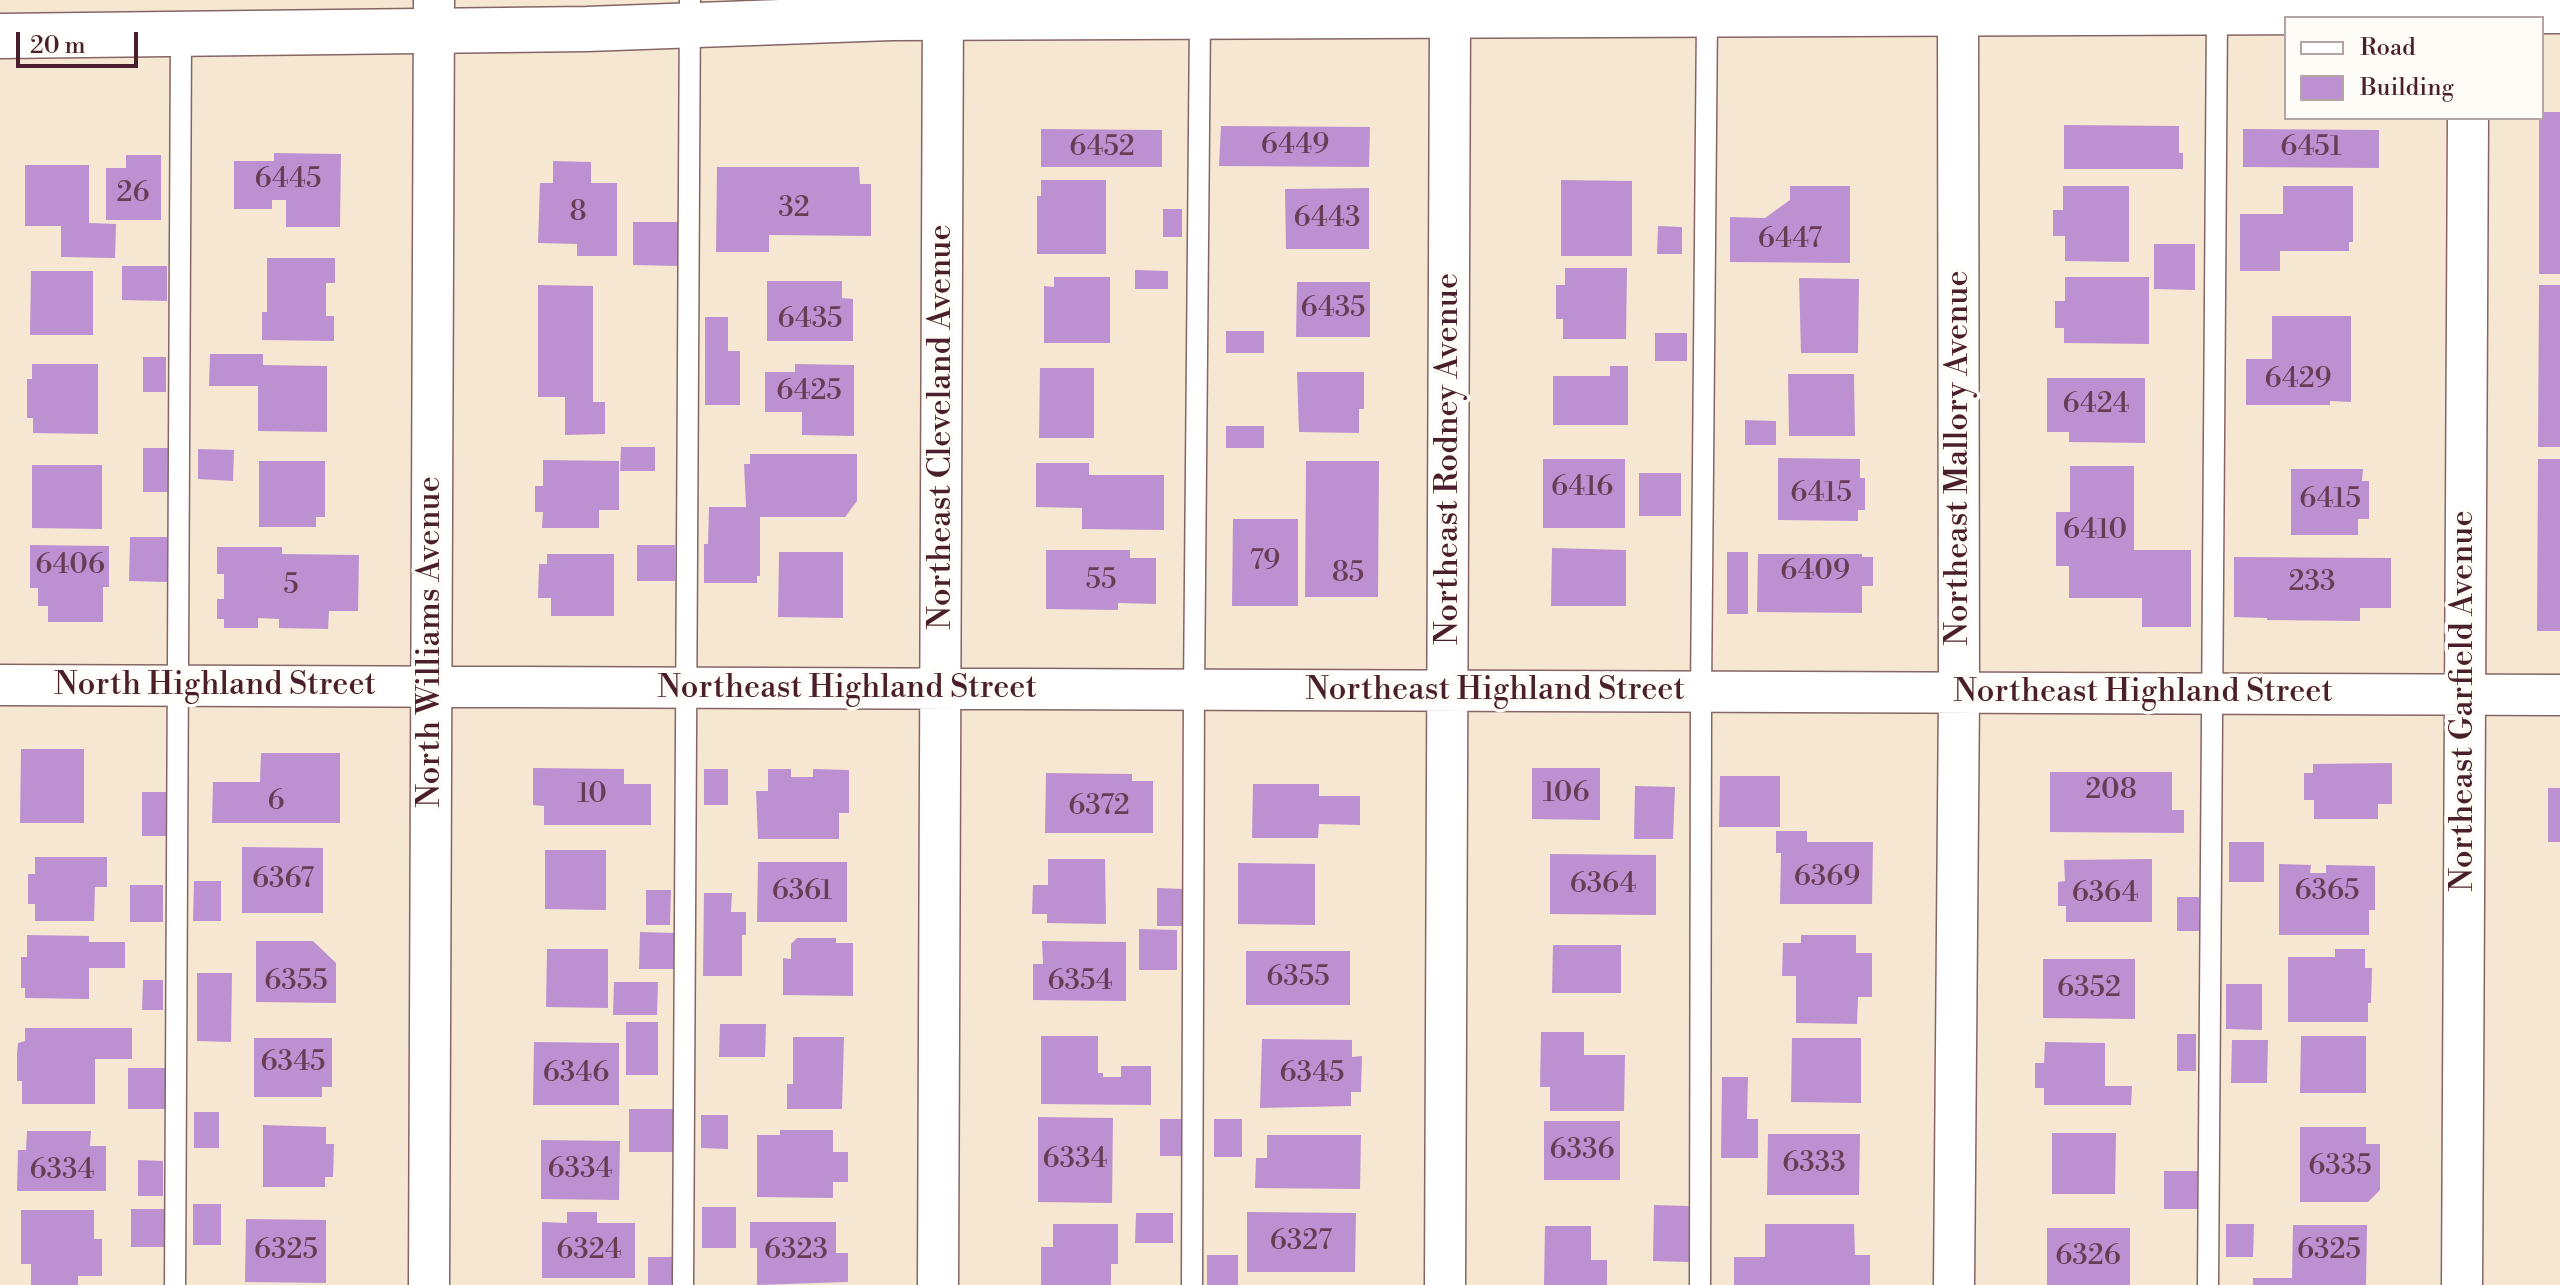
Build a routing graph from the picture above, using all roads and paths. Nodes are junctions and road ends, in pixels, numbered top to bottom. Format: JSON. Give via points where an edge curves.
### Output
{"nodes":[{"id":1,"x":2098,"y":7,"type":"edge"},
{"id":2,"x":1636,"y":8,"type":"edge"},
{"id":3,"x":943,"y":9,"type":"edge"},
{"id":4,"x":2560,"y":11,"type":"edge"},
{"id":5,"x":690,"y":13,"type":"edge"},
{"id":6,"x":1958,"y":14,"type":"junction"},
{"id":7,"x":2217,"y":14,"type":"junction"},
{"id":8,"x":2468,"y":15,"type":"edge"},
{"id":9,"x":433,"y":16,"type":"edge"},
{"id":10,"x":1707,"y":16,"type":"junction"},
{"id":11,"x":1200,"y":17,"type":"junction"},
{"id":12,"x":1450,"y":17,"type":"junction"},
{"id":13,"x":181,"y":35,"type":"junction"},
{"id":14,"x":0,"y":36,"type":"edge"},
{"id":15,"x":2468,"y":120,"type":"edge"},
{"id":16,"x":0,"y":685,"type":"edge"},
{"id":17,"x":177,"y":686,"type":"junction"},
{"id":18,"x":430,"y":687,"type":"junction"},
{"id":19,"x":685,"y":688,"type":"junction"},
{"id":20,"x":941,"y":689,"type":"junction"},
{"id":21,"x":1194,"y":690,"type":"junction"},
{"id":22,"x":1448,"y":691,"type":"junction"},
{"id":23,"x":1701,"y":692,"type":"junction"},
{"id":24,"x":1959,"y":693,"type":"junction"},
{"id":25,"x":2212,"y":694,"type":"junction"},
{"id":26,"x":2464,"y":695,"type":"junction"},
{"id":27,"x":2560,"y":695,"type":"edge"},
{"id":28,"x":175,"y":1285,"type":"edge"},
{"id":29,"x":429,"y":1285,"type":"edge"},
{"id":30,"x":683,"y":1285,"type":"edge"},
{"id":31,"x":938,"y":1285,"type":"edge"},
{"id":32,"x":1192,"y":1285,"type":"edge"},
{"id":33,"x":1445,"y":1285,"type":"edge"},
{"id":34,"x":1700,"y":1285,"type":"edge"},
{"id":35,"x":1954,"y":1285,"type":"edge"},
{"id":36,"x":2208,"y":1285,"type":"edge"},
{"id":37,"x":2462,"y":1285,"type":"edge"}],
"edges":[{"from":1,"to":6,"type":"street"},
{"from":1,"to":7,"type":"street"},
{"from":2,"to":10,"type":"street"},
{"from":2,"to":12,"type":"street"},
{"from":3,"to":5,"type":"street"},
{"from":3,"to":11,"type":"street"},
{"from":3,"to":20,"type":"street","name":"Northeast Cleveland Avenue"},
{"from":4,"to":8,"type":"street"},
{"from":5,"to":9,"type":"street"},
{"from":5,"to":19,"type":"lane"},
{"from":6,"to":10,"type":"street"},
{"from":6,"to":24,"type":"street","name":"Northeast Mallory Avenue"},
{"from":7,"to":8,"type":"street"},
{"from":7,"to":25,"type":"lane"},
{"from":9,"to":13,"type":"street"},
{"from":9,"to":18,"type":"street","name":"North Williams Avenue"},
{"from":10,"to":23,"type":"lane"},
{"from":11,"to":12,"type":"street"},
{"from":11,"to":21,"type":"lane"},
{"from":12,"to":22,"type":"street","name":"Northeast Rodney Avenue"},
{"from":13,"to":14,"type":"street"},
{"from":13,"to":17,"type":"lane"},
{"from":15,"to":26,"type":"street","name":"Northeast Garfield Avenue"},
{"from":16,"to":17,"type":"street","name":"North Highland Street"},
{"from":17,"to":18,"type":"street","name":"North Highland Street"},
{"from":17,"to":28,"type":"lane"},
{"from":18,"to":19,"type":"street","name":"Northeast Highland Street"},
{"from":18,"to":29,"type":"street","name":"North Williams Avenue"},
{"from":19,"to":20,"type":"street","name":"Northeast Highland Street"},
{"from":19,"to":30,"type":"lane"},
{"from":20,"to":21,"type":"street","name":"Northeast Highland Street"},
{"from":20,"to":31,"type":"street","name":"Northeast Cleveland Avenue"},
{"from":21,"to":22,"type":"street","name":"Northeast Highland Street"},
{"from":21,"to":32,"type":"lane"},
{"from":22,"to":23,"type":"street","name":"Northeast Highland Street"},
{"from":22,"to":33,"type":"street","name":"Northeast Rodney Avenue"},
{"from":23,"to":24,"type":"street","name":"Northeast Highland Street"},
{"from":23,"to":34,"type":"lane"},
{"from":24,"to":25,"type":"street","name":"Northeast Highland Street"},
{"from":24,"to":35,"type":"street","name":"Northeast Mallory Avenue"},
{"from":25,"to":26,"type":"street","name":"Northeast Highland Street"},
{"from":25,"to":36,"type":"lane"},
{"from":26,"to":27,"type":"street","name":"Northeast Highland Street"},
{"from":26,"to":37,"type":"street","name":"Northeast Garfield Avenue"}]}
